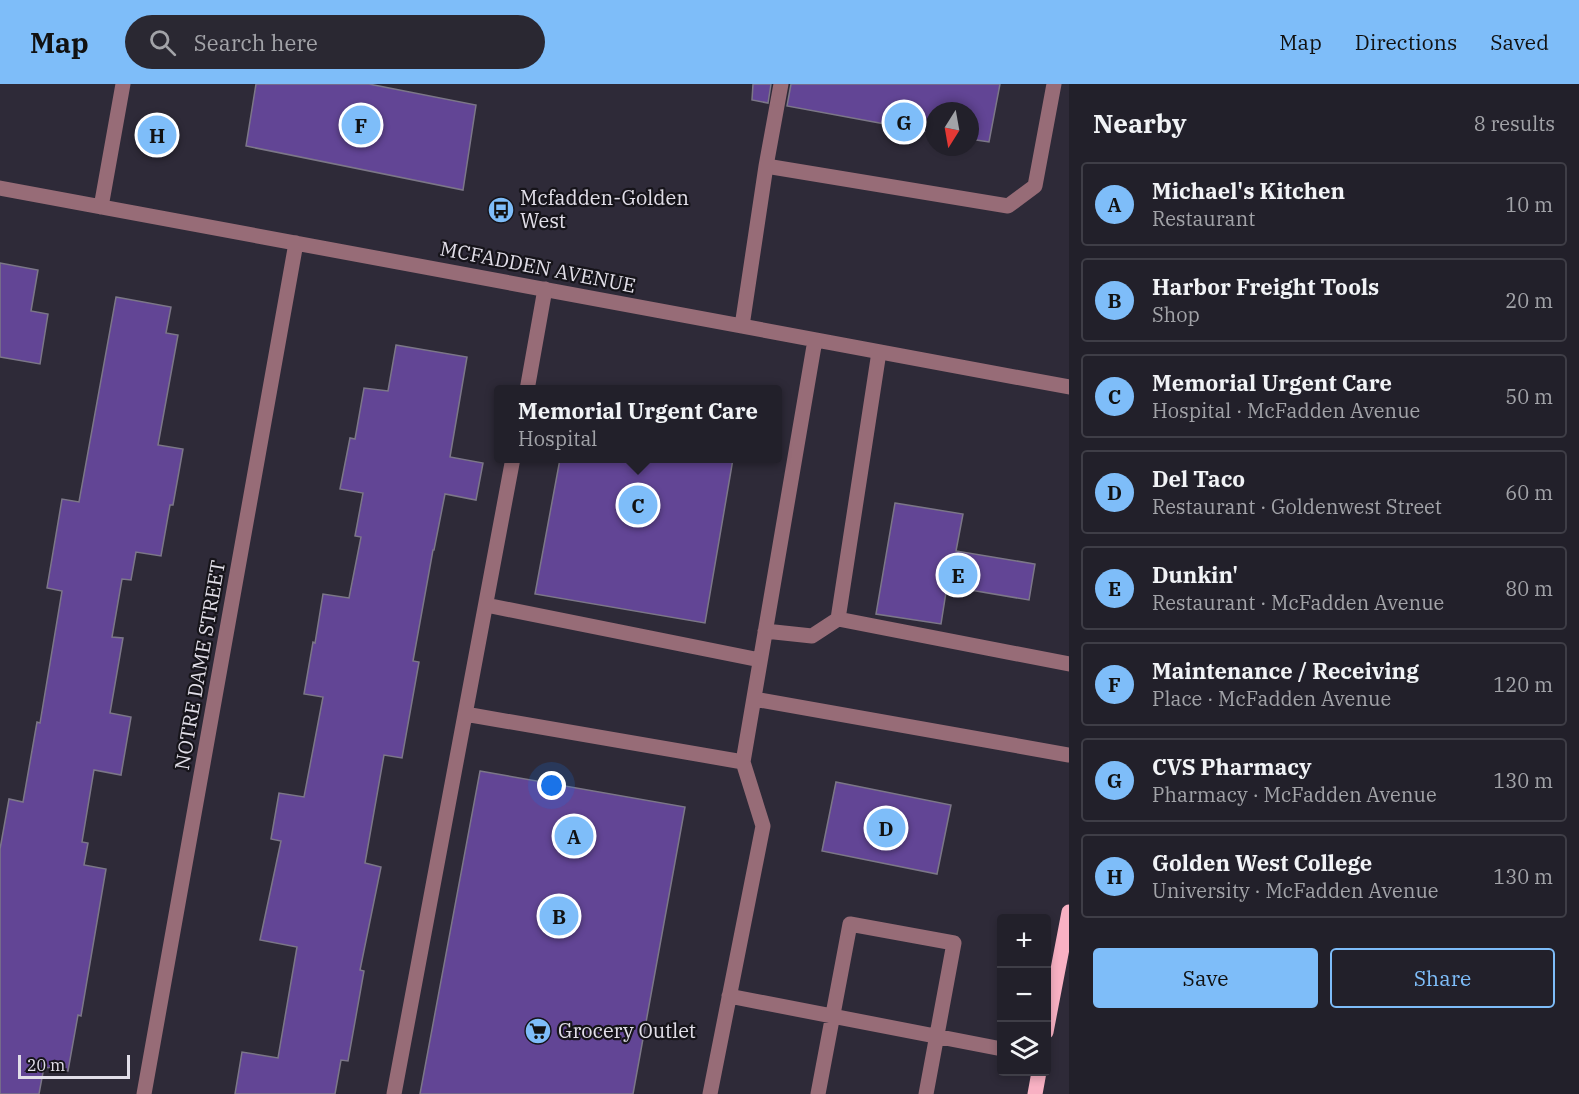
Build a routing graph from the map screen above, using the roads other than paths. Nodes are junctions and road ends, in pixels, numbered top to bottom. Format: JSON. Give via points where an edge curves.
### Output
{"nodes":[{"id":1,"x":123,"y":84,"type":"edge"},
{"id":2,"x":781,"y":84,"type":"edge"},
{"id":3,"x":1054,"y":84,"type":"edge"},
{"id":4,"x":766,"y":166,"type":"junction"},
{"id":5,"x":0,"y":188,"type":"edge"},
{"id":6,"x":101,"y":207,"type":"junction"},
{"id":7,"x":296,"y":243,"type":"junction"},
{"id":8,"x":545,"y":290,"type":"junction"},
{"id":9,"x":742,"y":326,"type":"junction"},
{"id":10,"x":815,"y":340,"type":"junction"},
{"id":11,"x":879,"y":352,"type":"junction"},
{"id":12,"x":527,"y":385,"type":"edge"},
{"id":13,"x":1069,"y":387,"type":"edge"},
{"id":14,"x":512,"y":463,"type":"edge"},
{"id":15,"x":486,"y":605,"type":"junction"},
{"id":16,"x":838,"y":619,"type":"junction"},
{"id":17,"x":765,"y":631,"type":"junction"},
{"id":18,"x":760,"y":660,"type":"junction"},
{"id":19,"x":1069,"y":664,"type":"edge"},
{"id":20,"x":754,"y":699,"type":"junction"},
{"id":21,"x":465,"y":714,"type":"junction"},
{"id":22,"x":1069,"y":755,"type":"edge"},
{"id":23,"x":743,"y":762,"type":"junction"},
{"id":24,"x":1069,"y":912,"type":"edge"},
{"id":25,"x":729,"y":996,"type":"junction"},
{"id":26,"x":832,"y":1016,"type":"junction"},
{"id":27,"x":1049,"y":1022,"type":"edge"},
{"id":28,"x":937,"y":1036,"type":"junction"},
{"id":29,"x":997,"y":1048,"type":"edge"},
{"id":30,"x":1038,"y":1076,"type":"edge"},
{"id":31,"x":144,"y":1094,"type":"edge"},
{"id":32,"x":394,"y":1094,"type":"edge"},
{"id":33,"x":710,"y":1094,"type":"edge"},
{"id":34,"x":818,"y":1094,"type":"edge"},
{"id":35,"x":926,"y":1094,"type":"edge"},
{"id":36,"x":1035,"y":1094,"type":"edge"}],
"edges":[{"from":1,"to":6,"type":"street"},
{"from":2,"to":4,"type":"street"},
{"from":3,"to":4,"type":"street","via":[[1035,186],[1008,206]]},
{"from":4,"to":9,"type":"street"},
{"from":5,"to":6,"type":"street","name":"MCFADDEN AVENUE"},
{"from":6,"to":7,"type":"street","name":"MCFADDEN AVENUE"},
{"from":7,"to":8,"type":"street","name":"MCFADDEN AVENUE"},
{"from":7,"to":31,"type":"street","name":"NOTRE DAME STREET"},
{"from":8,"to":9,"type":"street","name":"MCFADDEN AVENUE"},
{"from":8,"to":12,"type":"street"},
{"from":9,"to":10,"type":"street","name":"MCFADDEN AVENUE"},
{"from":10,"to":11,"type":"street","name":"MCFADDEN AVENUE"},
{"from":10,"to":17,"type":"street"},
{"from":11,"to":13,"type":"street","name":"MCFADDEN AVENUE"},
{"from":11,"to":16,"type":"street"},
{"from":14,"to":15,"type":"street"},
{"from":15,"to":18,"type":"street"},
{"from":15,"to":21,"type":"street"},
{"from":16,"to":17,"type":"street","via":[[812,636]]},
{"from":16,"to":19,"type":"street"},
{"from":17,"to":18,"type":"street"},
{"from":18,"to":20,"type":"street"},
{"from":20,"to":22,"type":"street"},
{"from":20,"to":23,"type":"street"},
{"from":21,"to":23,"type":"street"},
{"from":21,"to":32,"type":"street"},
{"from":23,"to":25,"type":"street","via":[[763,826]]},
{"from":24,"to":27,"type":"main road"},
{"from":25,"to":26,"type":"street"},
{"from":25,"to":33,"type":"street"},
{"from":26,"to":28,"type":"street"},
{"from":26,"to":28,"type":"street","via":[[850,924],[954,943]]},
{"from":26,"to":34,"type":"street"},
{"from":28,"to":29,"type":"street"},
{"from":28,"to":35,"type":"street"},
{"from":30,"to":36,"type":"main road"}]}
